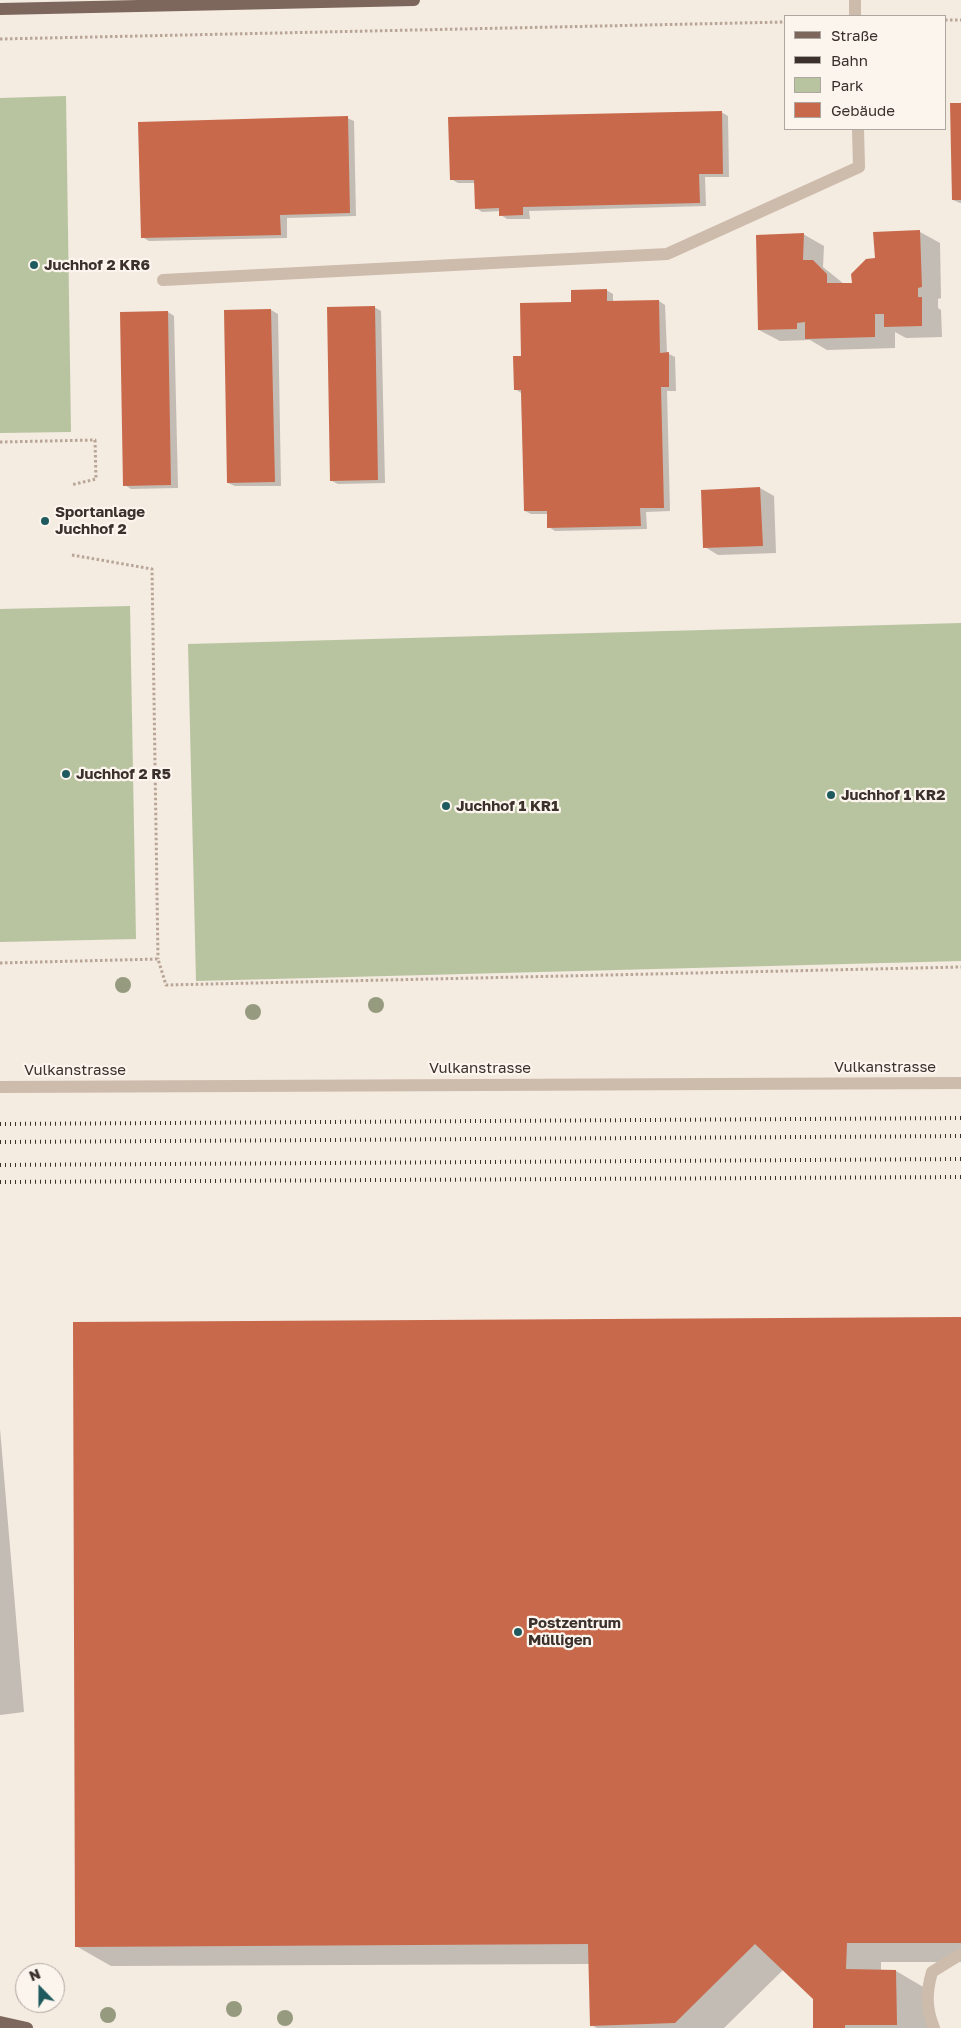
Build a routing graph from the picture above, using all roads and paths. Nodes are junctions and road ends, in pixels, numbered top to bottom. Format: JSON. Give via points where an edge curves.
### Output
{"nodes":[{"id":1,"x":414,"y":0,"type":"edge"},
{"id":2,"x":855,"y":0,"type":"edge"},
{"id":3,"x":0,"y":9,"type":"edge"},
{"id":4,"x":855,"y":15,"type":"edge"},
{"id":5,"x":946,"y":20,"type":"edge"},
{"id":6,"x":961,"y":20,"type":"edge"},
{"id":7,"x":784,"y":22,"type":"edge"},
{"id":8,"x":0,"y":39,"type":"edge"},
{"id":9,"x":858,"y":130,"type":"edge"},
{"id":10,"x":163,"y":280,"type":"dead end"},
{"id":11,"x":0,"y":442,"type":"edge"},
{"id":12,"x":71,"y":485,"type":"dead end"},
{"id":13,"x":72,"y":555,"type":"dead end"},
{"id":14,"x":158,"y":959,"type":"junction"},
{"id":15,"x":0,"y":962,"type":"edge"},
{"id":16,"x":961,"y":967,"type":"edge"},
{"id":17,"x":961,"y":1083,"type":"edge"},
{"id":18,"x":0,"y":1087,"type":"edge"},
{"id":19,"x":961,"y":1954,"type":"edge"},
{"id":20,"x":0,"y":2022,"type":"edge"},
{"id":21,"x":27,"y":2028,"type":"edge"},
{"id":22,"x":934,"y":2028,"type":"edge"}],
"edges":[{"from":1,"to":3,"type":"main road"},
{"from":2,"to":4,"type":"street"},
{"from":5,"to":6,"type":"path"},
{"from":7,"to":8,"type":"path"},
{"from":9,"to":10,"type":"street","via":[[859,167],[668,254]]},
{"from":11,"to":12,"type":"path","via":[[95,440],[96,479]]},
{"from":13,"to":14,"type":"path","via":[[152,569]]},
{"from":14,"to":15,"type":"path"},
{"from":14,"to":16,"type":"path","via":[[166,984]]},
{"from":17,"to":18,"type":"street","name":"Vulkanstrasse"},
{"from":19,"to":22,"type":"street","via":[[932,1972],[926,1993]]},
{"from":20,"to":21,"type":"main road"}]}
